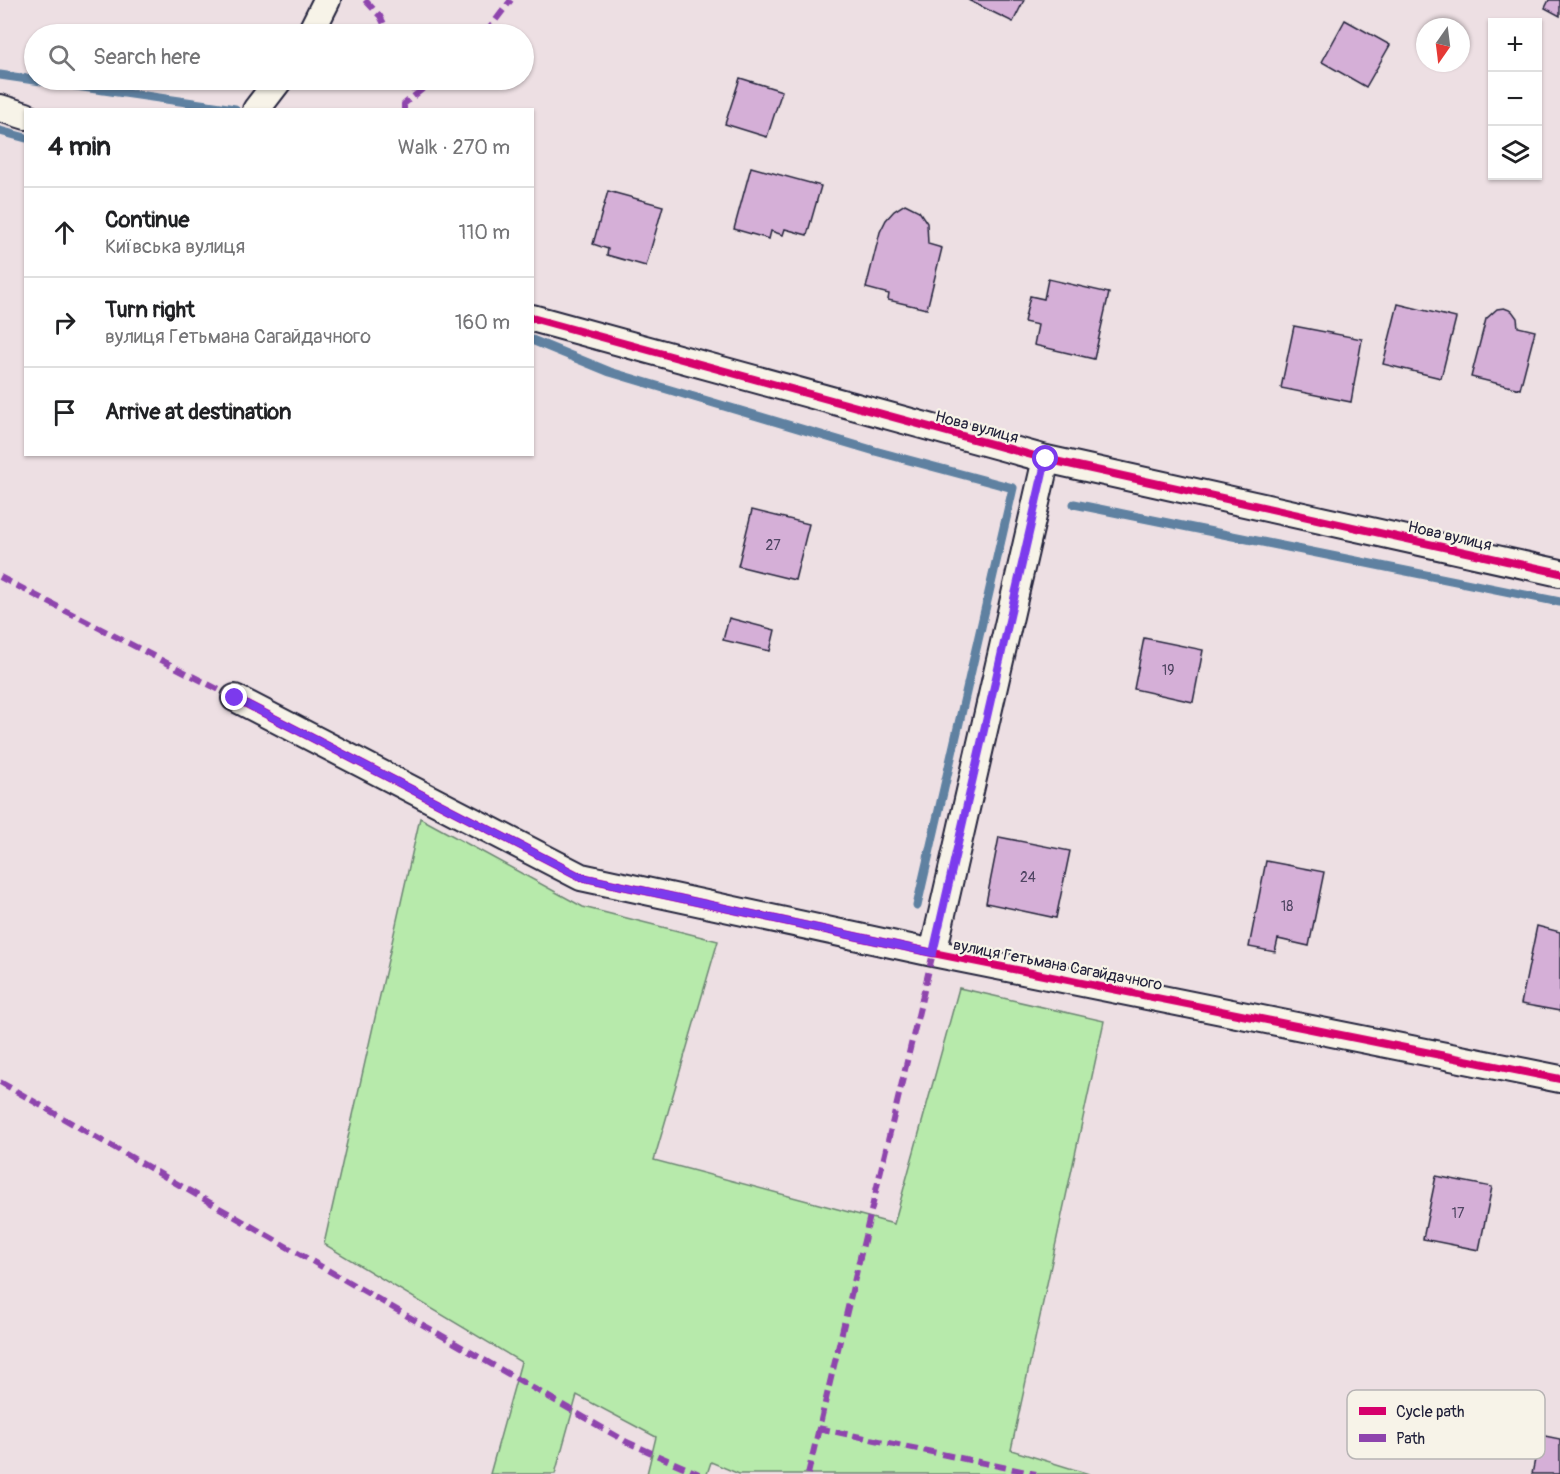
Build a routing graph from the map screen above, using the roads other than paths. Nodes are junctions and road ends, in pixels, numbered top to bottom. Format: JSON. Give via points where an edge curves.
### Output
{"nodes":[{"id":1,"x":327,"y":0,"type":"edge"},
{"id":2,"x":315,"y":24,"type":"edge"},
{"id":3,"x":271,"y":90,"type":"edge"},
{"id":4,"x":0,"y":108,"type":"edge"},
{"id":5,"x":258,"y":108,"type":"edge"},
{"id":6,"x":24,"y":115,"type":"edge"},
{"id":7,"x":534,"y":319,"type":"edge"},
{"id":8,"x":1046,"y":459,"type":"junction"},
{"id":9,"x":1560,"y":573,"type":"edge"},
{"id":10,"x":235,"y":698,"type":"dead end"},
{"id":11,"x":933,"y":953,"type":"junction"},
{"id":12,"x":1560,"y":1079,"type":"edge"}],
"edges":[{"from":1,"to":2,"type":"street"},
{"from":3,"to":5,"type":"street"},
{"from":4,"to":6,"type":"street"},
{"from":7,"to":8,"type":"street","name":"Нова вулиця"},
{"from":8,"to":9,"type":"street","name":"Нова вулиця"},
{"from":8,"to":11,"type":"street"},
{"from":10,"to":11,"type":"street","name":"вулиця Гетьмана Сагайдачного","via":[[581,877]]},
{"from":11,"to":12,"type":"street","name":"вулиця Гетьмана Сагайдачного"}]}
